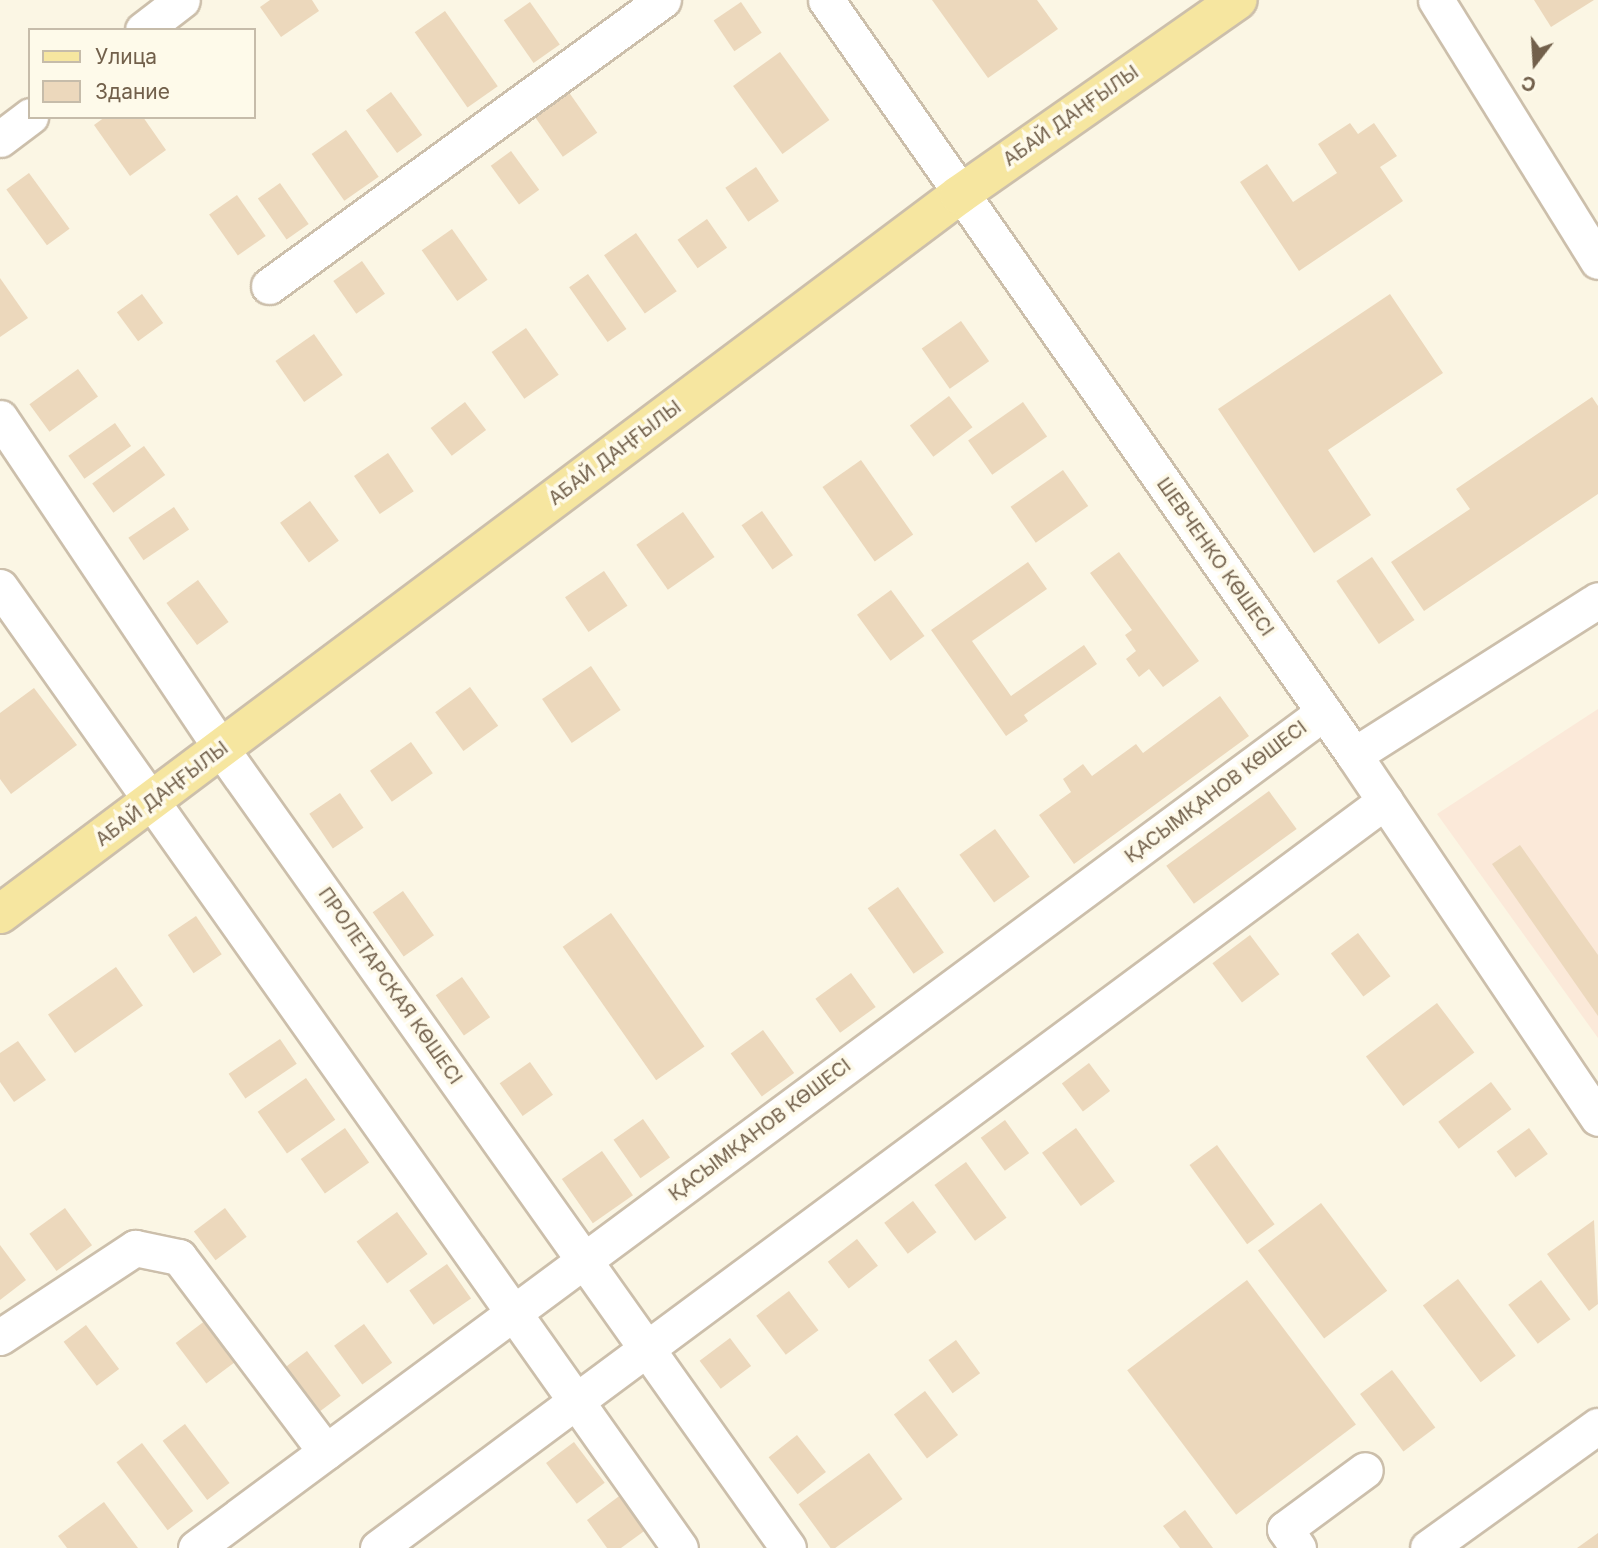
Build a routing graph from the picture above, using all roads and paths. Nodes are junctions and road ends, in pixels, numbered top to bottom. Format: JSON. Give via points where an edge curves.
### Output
{"nodes":[{"id":1,"x":182,"y":0,"type":"edge"},
{"id":2,"x":663,"y":0,"type":"edge"},
{"id":3,"x":826,"y":0,"type":"edge"},
{"id":4,"x":1237,"y":0,"type":"edge"},
{"id":5,"x":1436,"y":0,"type":"edge"},
{"id":6,"x":146,"y":28,"type":"edge"},
{"id":7,"x":28,"y":118,"type":"edge"},
{"id":8,"x":0,"y":139,"type":"edge"},
{"id":9,"x":959,"y":195,"type":"junction"},
{"id":10,"x":1598,"y":261,"type":"edge"},
{"id":11,"x":269,"y":286,"type":"dead end"},
{"id":12,"x":0,"y":418,"type":"edge"},
{"id":13,"x":0,"y":587,"type":"edge"},
{"id":14,"x":1598,"y":600,"type":"edge"},
{"id":15,"x":1324,"y":712,"type":"junction"},
{"id":16,"x":222,"y":750,"type":"junction"},
{"id":17,"x":1354,"y":755,"type":"junction"},
{"id":18,"x":1385,"y":801,"type":"junction"},
{"id":19,"x":149,"y":804,"type":"junction"},
{"id":20,"x":0,"y":914,"type":"edge"},
{"id":21,"x":1598,"y":1118,"type":"edge"},
{"id":22,"x":584,"y":1260,"type":"junction"},
{"id":23,"x":513,"y":1314,"type":"junction"},
{"id":24,"x":0,"y":1337,"type":"edge"},
{"id":25,"x":647,"y":1349,"type":"junction"},
{"id":26,"x":575,"y":1402,"type":"junction"},
{"id":27,"x":1598,"y":1426,"type":"edge"},
{"id":28,"x":326,"y":1452,"type":"junction"},
{"id":29,"x":1365,"y":1470,"type":"dead end"},
{"id":30,"x":196,"y":1548,"type":"edge"},
{"id":31,"x":378,"y":1548,"type":"edge"},
{"id":32,"x":680,"y":1548,"type":"edge"},
{"id":33,"x":788,"y":1548,"type":"edge"},
{"id":34,"x":1298,"y":1548,"type":"edge"},
{"id":35,"x":1428,"y":1548,"type":"edge"}],
"edges":[{"from":1,"to":6,"type":"street"},
{"from":2,"to":11,"type":"street"},
{"from":3,"to":9,"type":"street","name":"ШЕВЧЕНКО КӨШЕСІ"},
{"from":4,"to":9,"type":"main road","name":"АБАЙ ДАҢҒЫЛЫ"},
{"from":5,"to":10,"type":"street"},
{"from":7,"to":8,"type":"street"},
{"from":9,"to":15,"type":"street","name":"ШЕВЧЕНКО КӨШЕСІ"},
{"from":9,"to":16,"type":"main road","name":"АБАЙ ДАҢҒЫЛЫ"},
{"from":12,"to":16,"type":"street","name":"ПРОЛЕТАРСКАЯ КӨШЕСІ"},
{"from":13,"to":19,"type":"street"},
{"from":14,"to":17,"type":"street"},
{"from":15,"to":17,"type":"street","name":"ШЕВЧЕНКО КӨШЕСІ"},
{"from":15,"to":22,"type":"street","name":"ҚАСЫМҚАНОВ КӨШЕСІ"},
{"from":16,"to":19,"type":"main road","name":"АБАЙ ДАҢҒЫЛЫ"},
{"from":16,"to":22,"type":"street","name":"ПРОЛЕТАРСКАЯ КӨШЕСІ"},
{"from":17,"to":18,"type":"street","name":"ШЕВЧЕНКО КӨШЕСІ"},
{"from":18,"to":21,"type":"street","name":"ШЕВЧЕНКО КӨШЕСІ"},
{"from":18,"to":25,"type":"street"},
{"from":19,"to":20,"type":"main road","name":"АБАЙ ДАҢҒЫЛЫ"},
{"from":19,"to":23,"type":"street"},
{"from":22,"to":23,"type":"street","name":"ҚАСЫМҚАНОВ КӨШЕСІ"},
{"from":22,"to":25,"type":"street","name":"ПРОЛЕТАРСКАЯ КӨШЕСІ"},
{"from":23,"to":26,"type":"street"},
{"from":23,"to":28,"type":"street","name":"ҚАСЫМҚАНОВ КӨШЕСІ"},
{"from":24,"to":28,"type":"street","via":[[135,1248],[179,1257]]},
{"from":25,"to":26,"type":"street"},
{"from":25,"to":33,"type":"street","name":"ПРОЛЕТАРСКАЯ КӨШЕСІ"},
{"from":26,"to":31,"type":"street"},
{"from":26,"to":32,"type":"street"},
{"from":27,"to":35,"type":"street"},
{"from":28,"to":30,"type":"street","name":"ҚАСЫМҚАНОВ КӨШЕСІ"},
{"from":29,"to":34,"type":"street","via":[[1285,1529]]}]}
